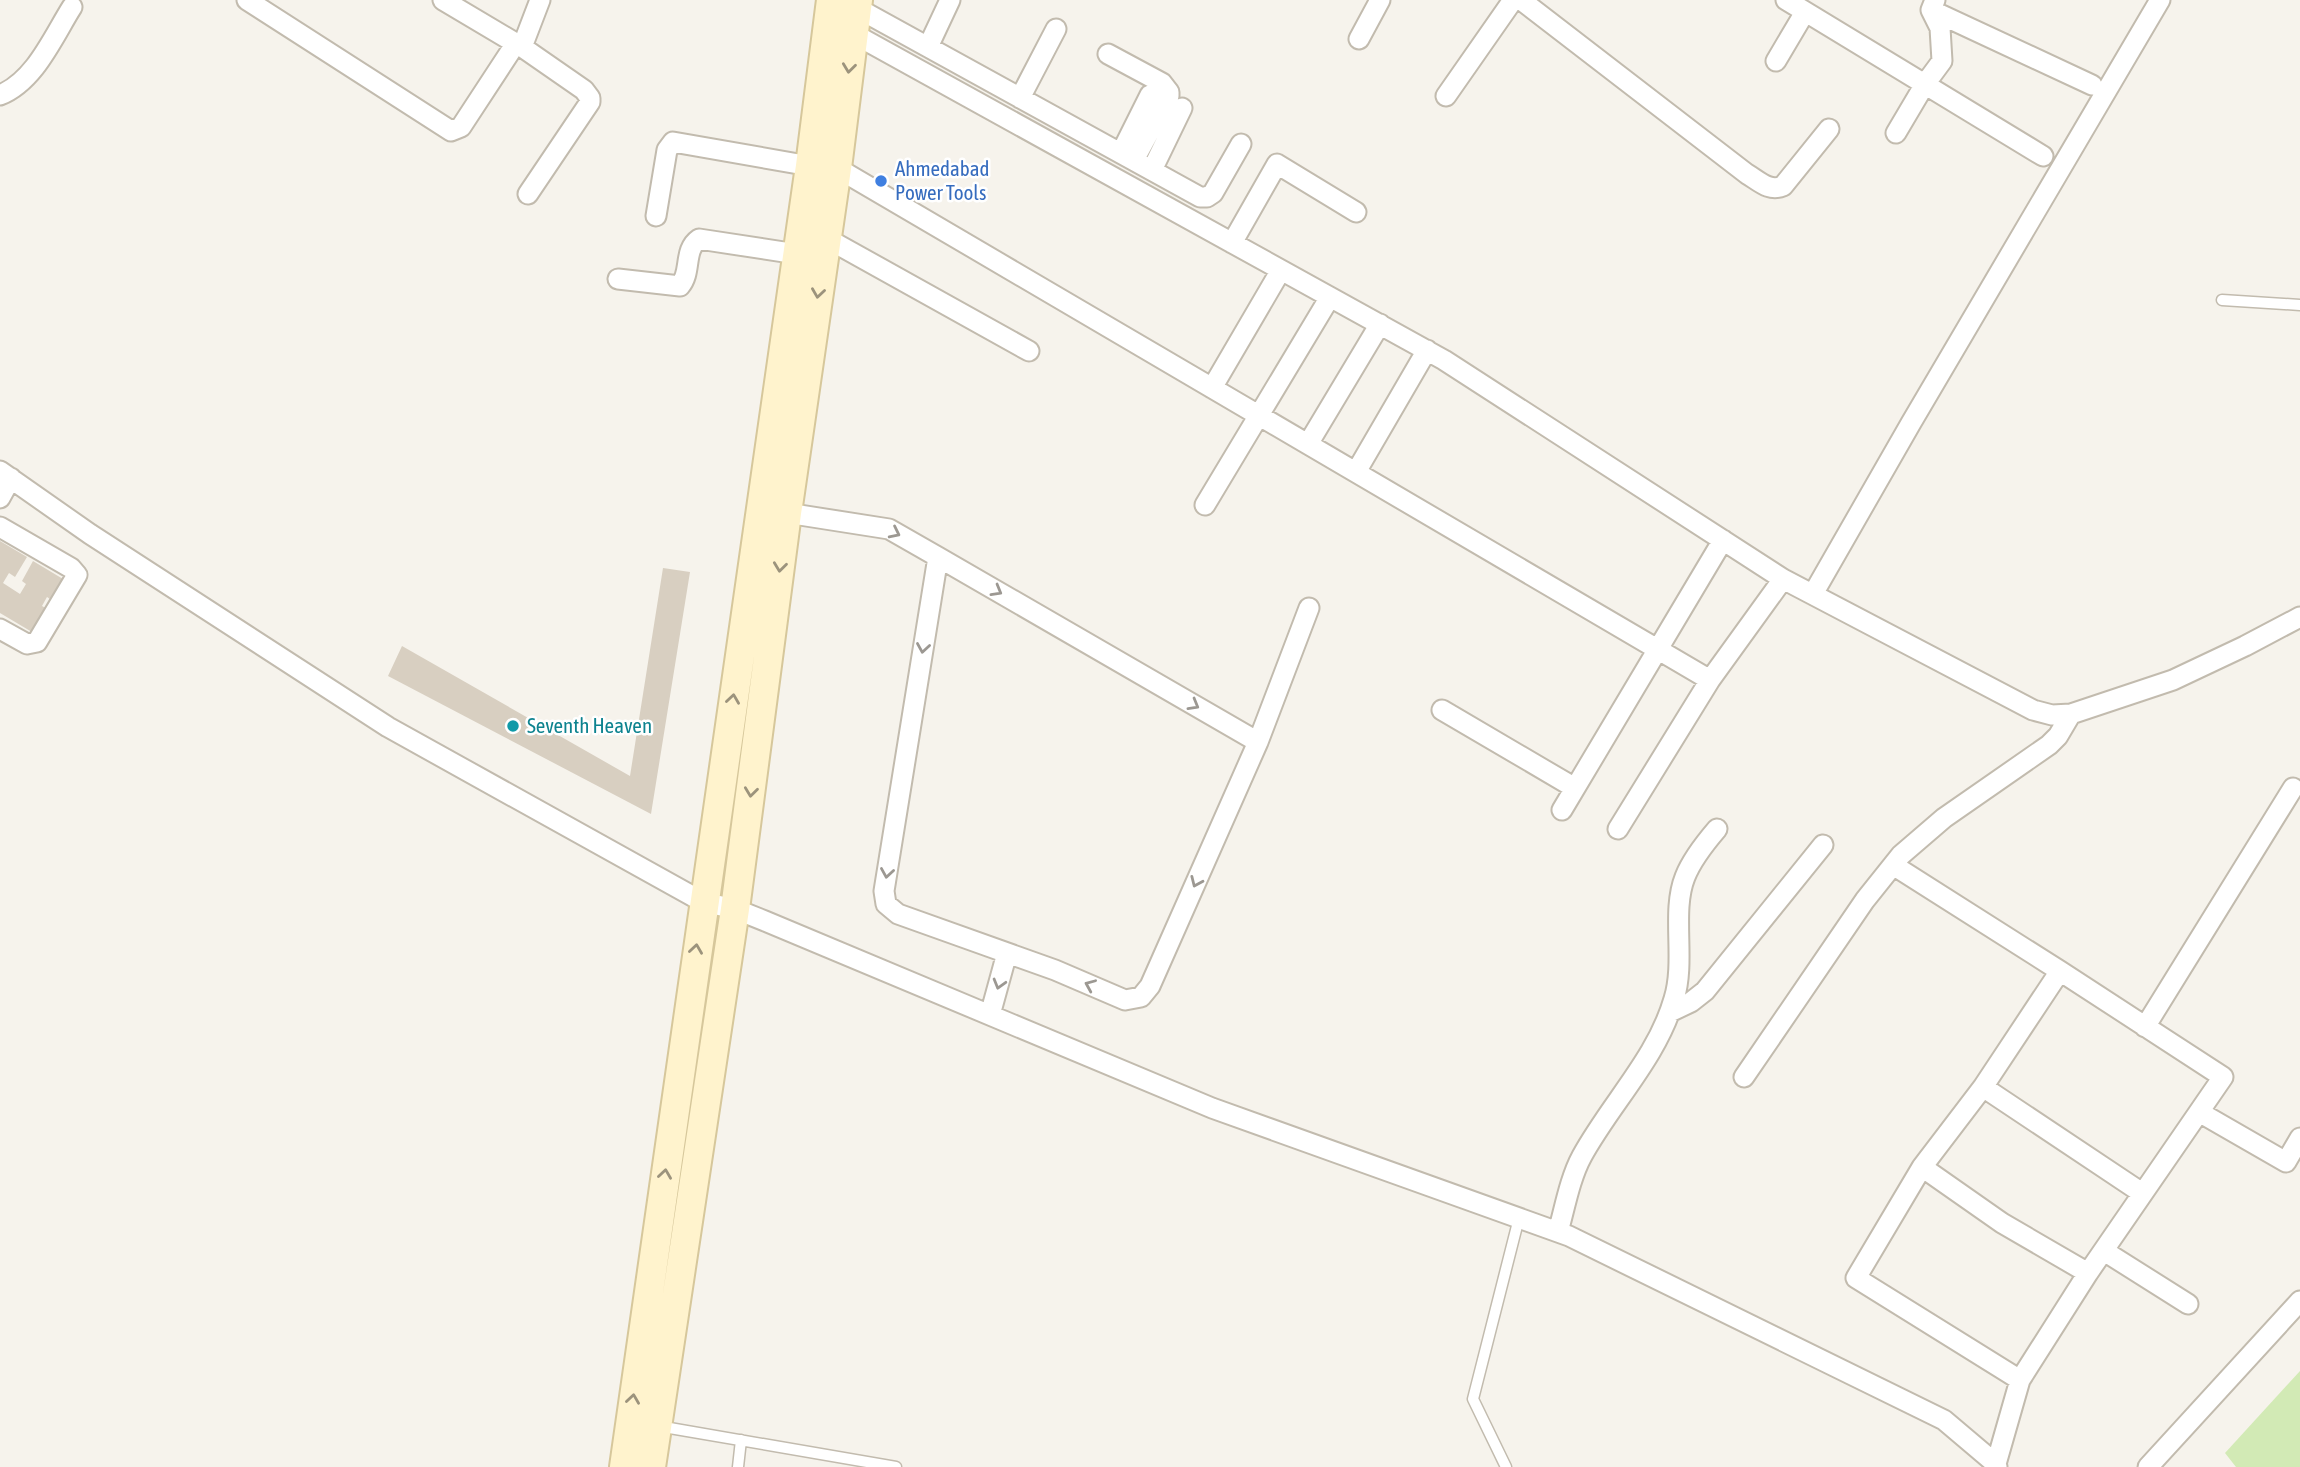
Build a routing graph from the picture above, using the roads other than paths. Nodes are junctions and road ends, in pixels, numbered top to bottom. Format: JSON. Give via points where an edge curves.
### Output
{"nodes":[{"id":1,"x":247,"y":0,"type":"edge"},
{"id":2,"x":443,"y":0,"type":"edge"},
{"id":3,"x":540,"y":0,"type":"edge"},
{"id":4,"x":950,"y":0,"type":"edge"},
{"id":5,"x":1380,"y":0,"type":"edge"},
{"id":6,"x":1513,"y":0,"type":"edge"},
{"id":7,"x":1521,"y":0,"type":"edge"},
{"id":8,"x":1786,"y":0,"type":"edge"},
{"id":9,"x":2160,"y":0,"type":"edge"},
{"id":10,"x":1933,"y":5,"type":"edge"},
{"id":11,"x":72,"y":7,"type":"dead end"},
{"id":12,"x":850,"y":10,"type":"edge"},
{"id":13,"x":1805,"y":12,"type":"junction"},
{"id":14,"x":1056,"y":29,"type":"dead end"},
{"id":15,"x":1359,"y":39,"type":"dead end"},
{"id":16,"x":519,"y":45,"type":"junction"},
{"id":17,"x":928,"y":47,"type":"junction"},
{"id":18,"x":1108,"y":54,"type":"dead end"},
{"id":19,"x":1776,"y":61,"type":"dead end"},
{"id":20,"x":1925,"y":84,"type":"junction"},
{"id":21,"x":2092,"y":85,"type":"dead end"},
{"id":22,"x":0,"y":95,"type":"edge"},
{"id":23,"x":1150,"y":95,"type":"dead end"},
{"id":24,"x":1446,"y":96,"type":"dead end"},
{"id":25,"x":1020,"y":98,"type":"junction"},
{"id":26,"x":1182,"y":108,"type":"dead end"},
{"id":27,"x":1829,"y":129,"type":"dead end"},
{"id":28,"x":1896,"y":133,"type":"dead end"},
{"id":29,"x":1241,"y":144,"type":"dead end"},
{"id":30,"x":2043,"y":156,"type":"dead end"},
{"id":31,"x":1127,"y":157,"type":"junction"},
{"id":32,"x":823,"y":167,"type":"junction"},
{"id":33,"x":1152,"y":170,"type":"junction"},
{"id":34,"x":528,"y":194,"type":"dead end"},
{"id":35,"x":1356,"y":212,"type":"dead end"},
{"id":36,"x":656,"y":216,"type":"dead end"},
{"id":37,"x":826,"y":238,"type":"junction"},
{"id":38,"x":1232,"y":243,"type":"junction"},
{"id":39,"x":797,"y":254,"type":"junction"},
{"id":40,"x":1281,"y":270,"type":"junction"},
{"id":41,"x":618,"y":279,"type":"dead end"},
{"id":42,"x":1330,"y":297,"type":"junction"},
{"id":43,"x":2222,"y":300,"type":"dead end"},
{"id":44,"x":2300,"y":305,"type":"edge"},
{"id":45,"x":1380,"y":324,"type":"junction"},
{"id":46,"x":1427,"y":350,"type":"junction"},
{"id":47,"x":1029,"y":351,"type":"dead end"},
{"id":48,"x":1212,"y":388,"type":"junction"},
{"id":49,"x":1260,"y":416,"type":"junction"},
{"id":50,"x":1308,"y":444,"type":"junction"},
{"id":51,"x":1356,"y":472,"type":"junction"},
{"id":52,"x":5,"y":474,"type":"edge"},
{"id":53,"x":0,"y":498,"type":"edge"},
{"id":54,"x":1205,"y":505,"type":"dead end"},
{"id":55,"x":787,"y":513,"type":"junction"},
{"id":56,"x":0,"y":527,"type":"edge"},
{"id":57,"x":1723,"y":540,"type":"junction"},
{"id":58,"x":938,"y":557,"type":"junction"},
{"id":59,"x":1783,"y":579,"type":"junction"},
{"id":60,"x":1813,"y":594,"type":"junction"},
{"id":61,"x":1309,"y":608,"type":"dead end"},
{"id":62,"x":2297,"y":624,"type":"edge"},
{"id":63,"x":0,"y":629,"type":"edge"},
{"id":64,"x":1657,"y":647,"type":"junction"},
{"id":65,"x":1710,"y":680,"type":"junction"},
{"id":66,"x":1442,"y":710,"type":"dead end"},
{"id":67,"x":2071,"y":714,"type":"junction"},
{"id":68,"x":1258,"y":742,"type":"junction"},
{"id":69,"x":1575,"y":788,"type":"junction"},
{"id":70,"x":2293,"y":789,"type":"dead end"},
{"id":71,"x":1562,"y":810,"type":"dead end"},
{"id":72,"x":1618,"y":829,"type":"dead end"},
{"id":73,"x":1717,"y":829,"type":"dead end"},
{"id":74,"x":1823,"y":845,"type":"dead end"},
{"id":75,"x":1892,"y":865,"type":"junction"},
{"id":76,"x":703,"y":902,"type":"junction"},
{"id":77,"x":736,"y":909,"type":"junction"},
{"id":78,"x":1007,"y":953,"type":"junction"},
{"id":79,"x":2060,"y":971,"type":"junction"},
{"id":80,"x":1670,"y":1012,"type":"junction"},
{"id":81,"x":990,"y":1015,"type":"junction"},
{"id":82,"x":2145,"y":1027,"type":"junction"},
{"id":83,"x":1744,"y":1077,"type":"dead end"},
{"id":84,"x":1983,"y":1087,"type":"junction"},
{"id":85,"x":2199,"y":1112,"type":"junction"},
{"id":86,"x":2300,"y":1138,"type":"edge"},
{"id":87,"x":1922,"y":1167,"type":"junction"},
{"id":88,"x":2141,"y":1193,"type":"junction"},
{"id":89,"x":1519,"y":1218,"type":"junction"},
{"id":90,"x":1558,"y":1232,"type":"junction"},
{"id":91,"x":2104,"y":1251,"type":"junction"},
{"id":92,"x":2088,"y":1273,"type":"junction"},
{"id":93,"x":2300,"y":1301,"type":"edge"},
{"id":94,"x":2188,"y":1304,"type":"dead end"},
{"id":95,"x":2020,"y":1380,"type":"junction"},
{"id":96,"x":657,"y":1426,"type":"junction"},
{"id":97,"x":741,"y":1440,"type":"junction"},
{"id":98,"x":1997,"y":1465,"type":"edge"},
{"id":99,"x":624,"y":1467,"type":"edge"},
{"id":100,"x":651,"y":1467,"type":"edge"},
{"id":101,"x":738,"y":1467,"type":"edge"},
{"id":102,"x":896,"y":1467,"type":"edge"},
{"id":103,"x":1506,"y":1467,"type":"edge"},
{"id":104,"x":2148,"y":1467,"type":"edge"}],
"edges":[{"from":1,"to":16,"type":"street","via":[[451,131],[461,127]]},
{"from":2,"to":16,"type":"street"},
{"from":3,"to":16,"type":"street"},
{"from":4,"to":17,"type":"street"},
{"from":5,"to":15,"type":"street"},
{"from":6,"to":24,"type":"street"},
{"from":7,"to":27,"type":"street","via":[[1770,188],[1783,186]]},
{"from":8,"to":13,"type":"street"},
{"from":9,"to":60,"type":"street"},
{"from":10,"to":20,"type":"street","via":[[1942,61]]},
{"from":10,"to":21,"type":"street"},
{"from":11,"to":22,"type":"street","via":[[31,72]]},
{"from":12,"to":17,"type":"street"},
{"from":12,"to":32,"type":"street"},
{"from":12,"to":32,"type":"street","one_way":true},
{"from":12,"to":38,"type":"street"},
{"from":13,"to":19,"type":"street"},
{"from":13,"to":20,"type":"street"},
{"from":14,"to":25,"type":"street"},
{"from":16,"to":34,"type":"street","via":[[590,98]]},
{"from":17,"to":25,"type":"street"},
{"from":18,"to":31,"type":"street","via":[[1162,83],[1169,92]]},
{"from":20,"to":28,"type":"street"},
{"from":20,"to":30,"type":"street"},
{"from":23,"to":31,"type":"street"},
{"from":25,"to":31,"type":"street"},
{"from":26,"to":33,"type":"street"},
{"from":29,"to":33,"type":"street","via":[[1207,197]]},
{"from":31,"to":33,"type":"street"},
{"from":32,"to":36,"type":"street","via":[[673,142],[667,150]]},
{"from":32,"to":37,"type":"street"},
{"from":32,"to":39,"type":"street"},
{"from":32,"to":48,"type":"street"},
{"from":35,"to":38,"type":"street","via":[[1277,164]]},
{"from":37,"to":47,"type":"street"},
{"from":37,"to":55,"type":"street","one_way":true},
{"from":38,"to":40,"type":"street"},
{"from":39,"to":41,"type":"street","via":[[699,239],[691,247],[686,278],[680,286]]},
{"from":76,"to":39,"type":"street","one_way":true},
{"from":40,"to":42,"type":"street"},
{"from":40,"to":48,"type":"street"},
{"from":42,"to":45,"type":"street"},
{"from":42,"to":49,"type":"street"},
{"from":43,"to":44,"type":"lane"},
{"from":45,"to":46,"type":"street"},
{"from":45,"to":50,"type":"street"},
{"from":46,"to":51,"type":"street"},
{"from":46,"to":57,"type":"street"},
{"from":48,"to":49,"type":"street"},
{"from":49,"to":50,"type":"street"},
{"from":49,"to":54,"type":"street"},
{"from":50,"to":51,"type":"street"},
{"from":51,"to":64,"type":"street"},
{"from":52,"to":53,"type":"street"},
{"from":52,"to":76,"type":"street","via":[[387,727]]},
{"from":55,"to":58,"type":"street","one_way":true,"via":[[889,529]]},
{"from":55,"to":77,"type":"street","one_way":true},
{"from":56,"to":63,"type":"street","via":[[77,575],[37,642],[26,644]]},
{"from":57,"to":59,"type":"street"},
{"from":57,"to":64,"type":"street"},
{"from":58,"to":68,"type":"street","one_way":true},
{"from":58,"to":78,"type":"street","one_way":true,"via":[[884,891],[886,904],[898,914]]},
{"from":59,"to":60,"type":"street"},
{"from":59,"to":65,"type":"street"},
{"from":60,"to":67,"type":"street","via":[[2033,710]]},
{"from":61,"to":68,"type":"street"},
{"from":62,"to":67,"type":"street","via":[[2173,680]]},
{"from":64,"to":65,"type":"street"},
{"from":64,"to":69,"type":"street"},
{"from":65,"to":72,"type":"street"},
{"from":66,"to":69,"type":"street"},
{"from":67,"to":75,"type":"street","via":[[2049,745],[1937,824]]},
{"from":68,"to":78,"type":"street","one_way":true,"via":[[1141,998],[1125,1000]]},
{"from":69,"to":71,"type":"street"},
{"from":70,"to":82,"type":"street"},
{"from":73,"to":80,"type":"street","via":[[1684,878],[1678,982]]},
{"from":74,"to":80,"type":"street","via":[[1705,991]]},
{"from":75,"to":79,"type":"street"},
{"from":75,"to":83,"type":"street"},
{"from":76,"to":77,"type":"street"},
{"from":99,"to":76,"type":"street","one_way":true},
{"from":77,"to":81,"type":"street"},
{"from":77,"to":96,"type":"street"},
{"from":78,"to":81,"type":"street","one_way":true},
{"from":79,"to":82,"type":"street"},
{"from":79,"to":84,"type":"street"},
{"from":80,"to":90,"type":"street","via":[[1638,1072],[1581,1157]]},
{"from":81,"to":89,"type":"street","via":[[1212,1108]]},
{"from":82,"to":85,"type":"street","via":[[2223,1077]]},
{"from":84,"to":87,"type":"street"},
{"from":84,"to":88,"type":"street"},
{"from":85,"to":86,"type":"street","via":[[2286,1162]]},
{"from":85,"to":88,"type":"street"},
{"from":87,"to":92,"type":"street","via":[[2002,1223]]},
{"from":87,"to":95,"type":"street","via":[[1856,1278]]},
{"from":88,"to":91,"type":"street"},
{"from":89,"to":90,"type":"street"},
{"from":89,"to":103,"type":"lane","via":[[1473,1399]]},
{"from":90,"to":98,"type":"street","via":[[1944,1420]]},
{"from":91,"to":92,"type":"street"},
{"from":91,"to":94,"type":"street"},
{"from":92,"to":95,"type":"street"},
{"from":93,"to":104,"type":"street"},
{"from":95,"to":98,"type":"street"},
{"from":96,"to":97,"type":"lane"},
{"from":96,"to":100,"type":"street"},
{"from":97,"to":101,"type":"lane"},
{"from":97,"to":102,"type":"lane"}]}
